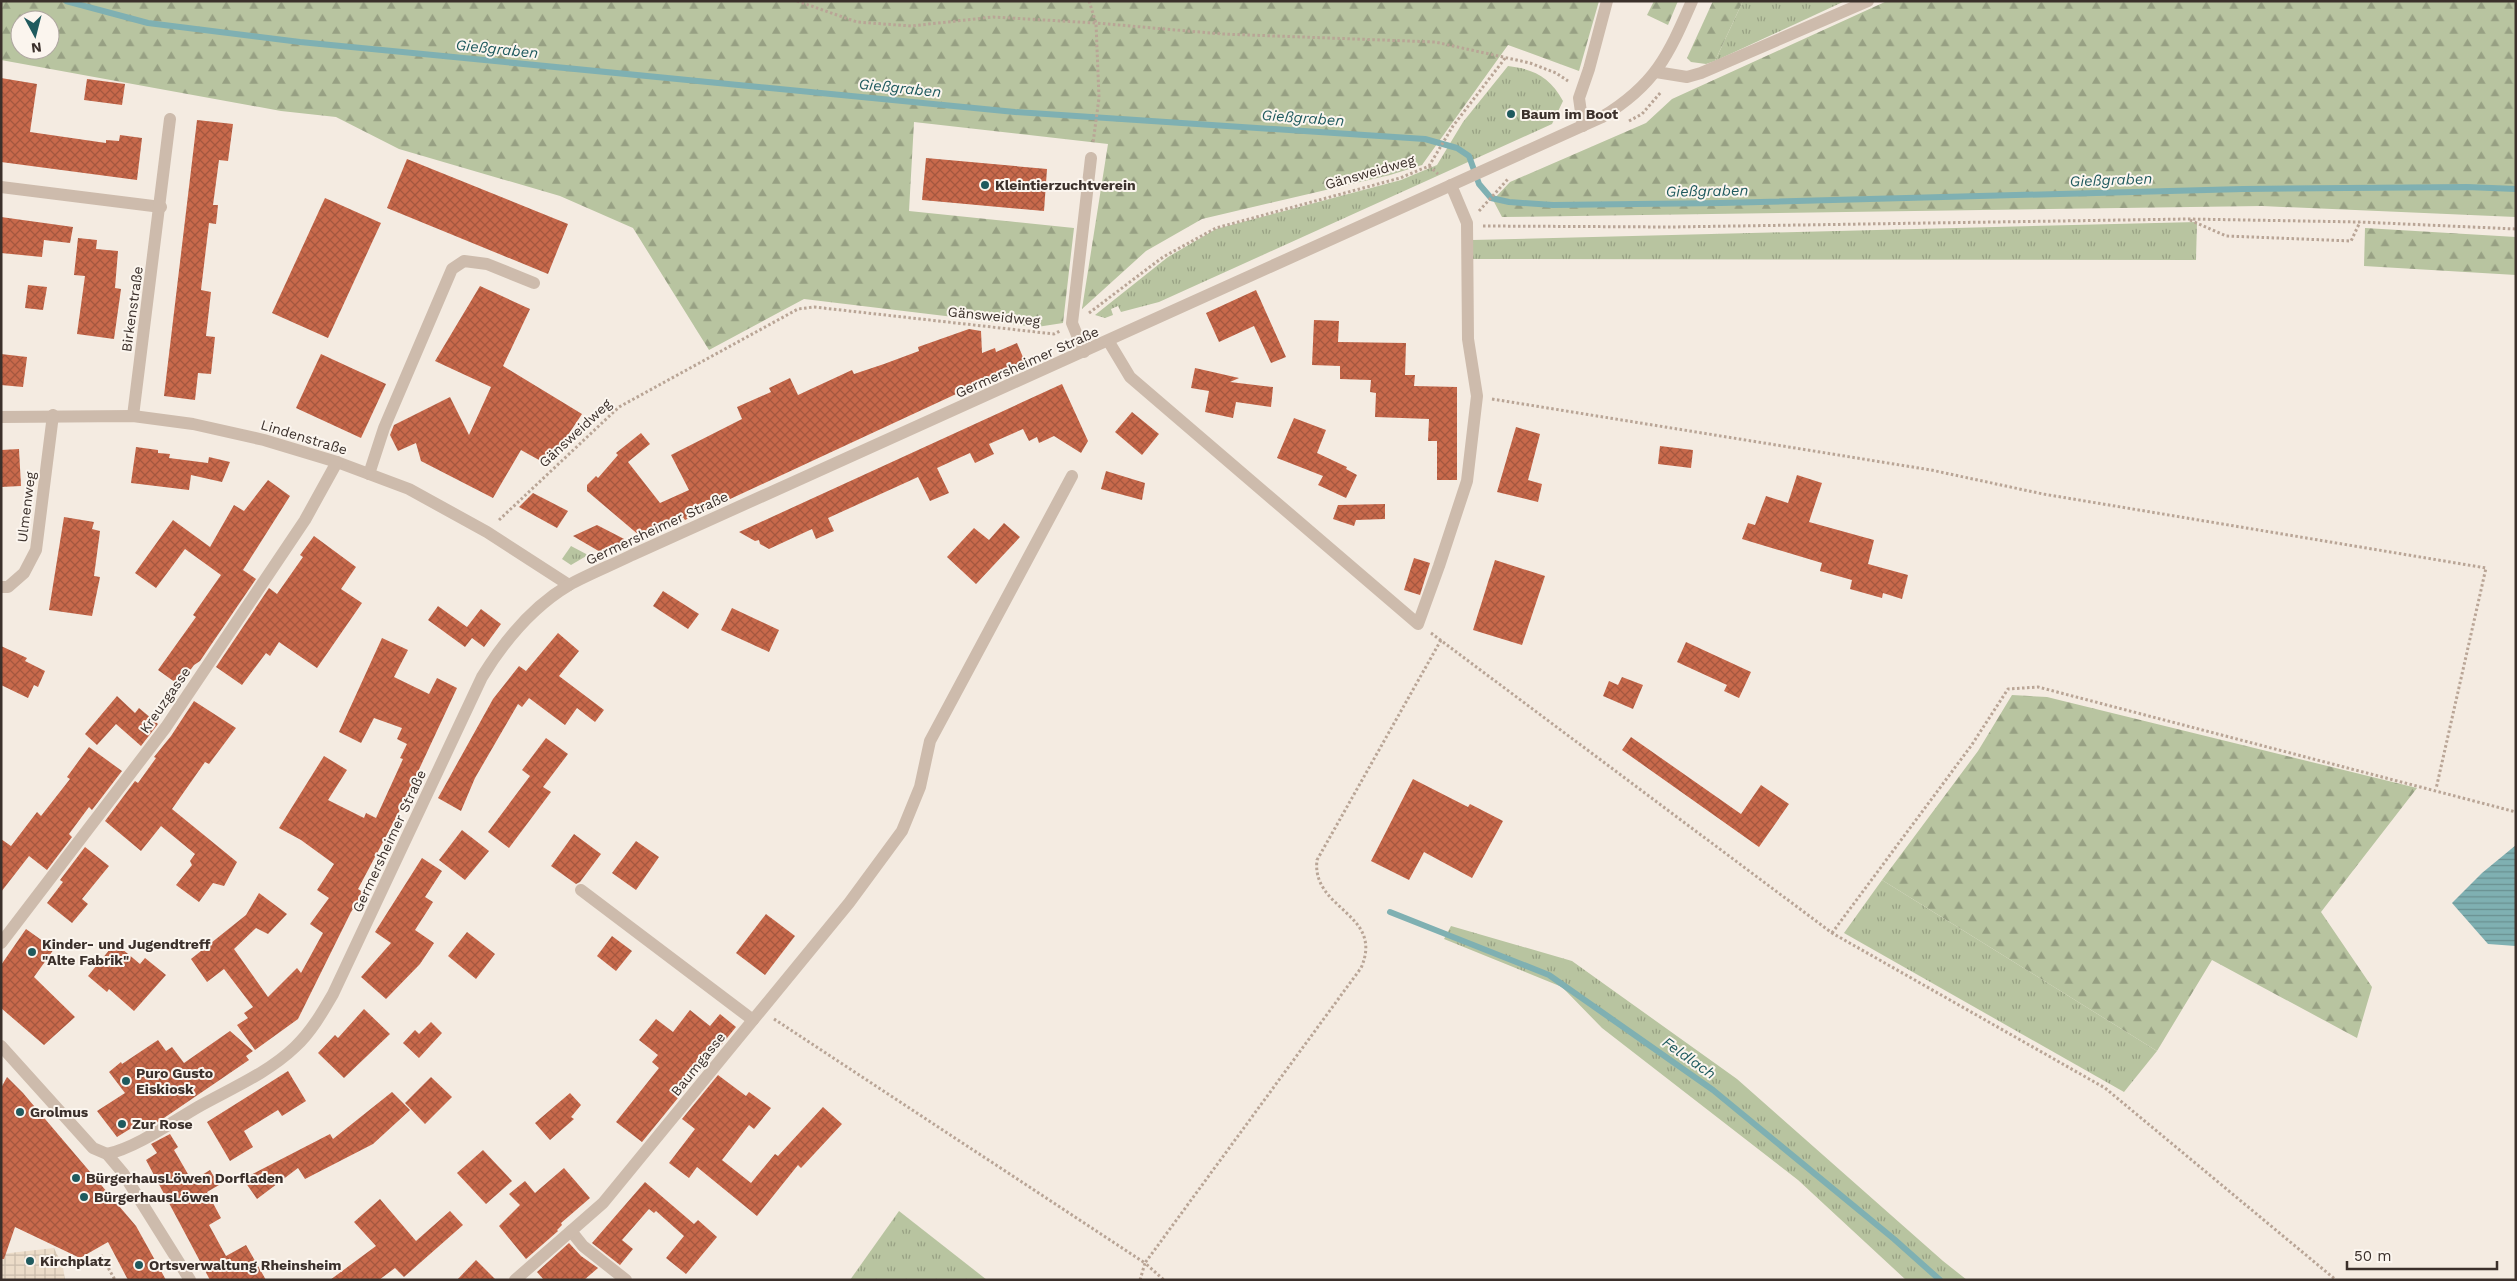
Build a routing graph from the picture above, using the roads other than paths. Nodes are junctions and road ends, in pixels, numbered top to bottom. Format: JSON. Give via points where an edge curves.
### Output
{"nodes":[{"id":1,"x":1607,"y":1,"type":"edge"},
{"id":2,"x":1692,"y":1,"type":"edge"},
{"id":3,"x":1868,"y":1,"type":"edge"},
{"id":4,"x":1656,"y":72,"type":"junction"},
{"id":5,"x":170,"y":119,"type":"dead end"},
{"id":6,"x":1584,"y":126,"type":"junction"},
{"id":7,"x":1091,"y":158,"type":"dead end"},
{"id":8,"x":1456,"y":183,"type":"junction"},
{"id":9,"x":1,"y":187,"type":"edge"},
{"id":10,"x":161,"y":207,"type":"junction"},
{"id":11,"x":534,"y":283,"type":"dead end"},
{"id":12,"x":1109,"y":342,"type":"junction"},
{"id":13,"x":1084,"y":352,"type":"junction"},
{"id":14,"x":53,"y":415,"type":"junction"},
{"id":15,"x":133,"y":416,"type":"junction"},
{"id":16,"x":1,"y":417,"type":"edge"},
{"id":17,"x":337,"y":462,"type":"junction"},
{"id":18,"x":369,"y":474,"type":"junction"},
{"id":19,"x":1072,"y":476,"type":"dead end"},
{"id":20,"x":569,"y":586,"type":"junction"},
{"id":21,"x":1,"y":587,"type":"edge"},
{"id":22,"x":581,"y":890,"type":"dead end"},
{"id":23,"x":1,"y":943,"type":"edge"},
{"id":24,"x":757,"y":1016,"type":"junction"},
{"id":25,"x":1,"y":1046,"type":"edge"},
{"id":26,"x":107,"y":1154,"type":"junction"},
{"id":27,"x":571,"y":1231,"type":"junction"},
{"id":28,"x":190,"y":1280,"type":"edge"},
{"id":29,"x":514,"y":1280,"type":"edge"},
{"id":30,"x":626,"y":1280,"type":"edge"}],
"edges":[{"from":1,"to":6,"type":"street","via":[[1579,98]]},
{"from":2,"to":4,"type":"street","name":"Germersheimer Straße","via":[[1672,47]]},
{"from":3,"to":4,"type":"street","via":[[1701,73],[1686,77]]},
{"from":4,"to":6,"type":"street","name":"Germersheimer Straße","via":[[1624,104]]},
{"from":5,"to":10,"type":"street","name":"Birkenstraße"},
{"from":6,"to":8,"type":"street","name":"Germersheimer Straße"},
{"from":7,"to":13,"type":"street","via":[[1072,323]]},
{"from":8,"to":12,"type":"street","name":"Germersheimer Straße"},
{"from":8,"to":12,"type":"street","via":[[1467,223],[1468,339],[1477,396],[1467,481],[1418,624],[1130,377]]},
{"from":9,"to":10,"type":"street"},
{"from":10,"to":15,"type":"street","name":"Birkenstraße"},
{"from":11,"to":18,"type":"street","via":[[487,264],[464,261],[452,269],[384,428]]},
{"from":12,"to":13,"type":"street","name":"Germersheimer Straße"},
{"from":13,"to":20,"type":"street","name":"Germersheimer Straße"},
{"from":14,"to":15,"type":"street","name":"Lindenstraße"},
{"from":14,"to":16,"type":"street","name":"Lindenstraße"},
{"from":14,"to":21,"type":"street","name":"Ulmenweg","via":[[36,550],[24,573],[8,587]]},
{"from":15,"to":17,"type":"street","name":"Lindenstraße","via":[[220,430]]},
{"from":17,"to":18,"type":"street","name":"Lindenstraße"},
{"from":17,"to":23,"type":"street","name":"Kreuzgasse","via":[[305,520],[166,727]]},
{"from":18,"to":20,"type":"street","name":"Lindenstraße","via":[[409,489],[487,532]]},
{"from":19,"to":24,"type":"street","name":"Baumgasse","via":[[930,741],[920,787],[902,831],[849,903]]},
{"from":20,"to":26,"type":"street","name":"Germersheimer Straße","via":[[540,606],[517,628],[482,677],[317,1022],[296,1046],[270,1066],[164,1127]]},
{"from":22,"to":24,"type":"street"},
{"from":24,"to":27,"type":"street","name":"Baumgasse","via":[[603,1203]]},
{"from":25,"to":26,"type":"street","via":[[93,1148]]},
{"from":26,"to":28,"type":"street","via":[[131,1184]]},
{"from":27,"to":29,"type":"street","name":"Baumgasse"},
{"from":27,"to":30,"type":"street","via":[[583,1246]]}]}
